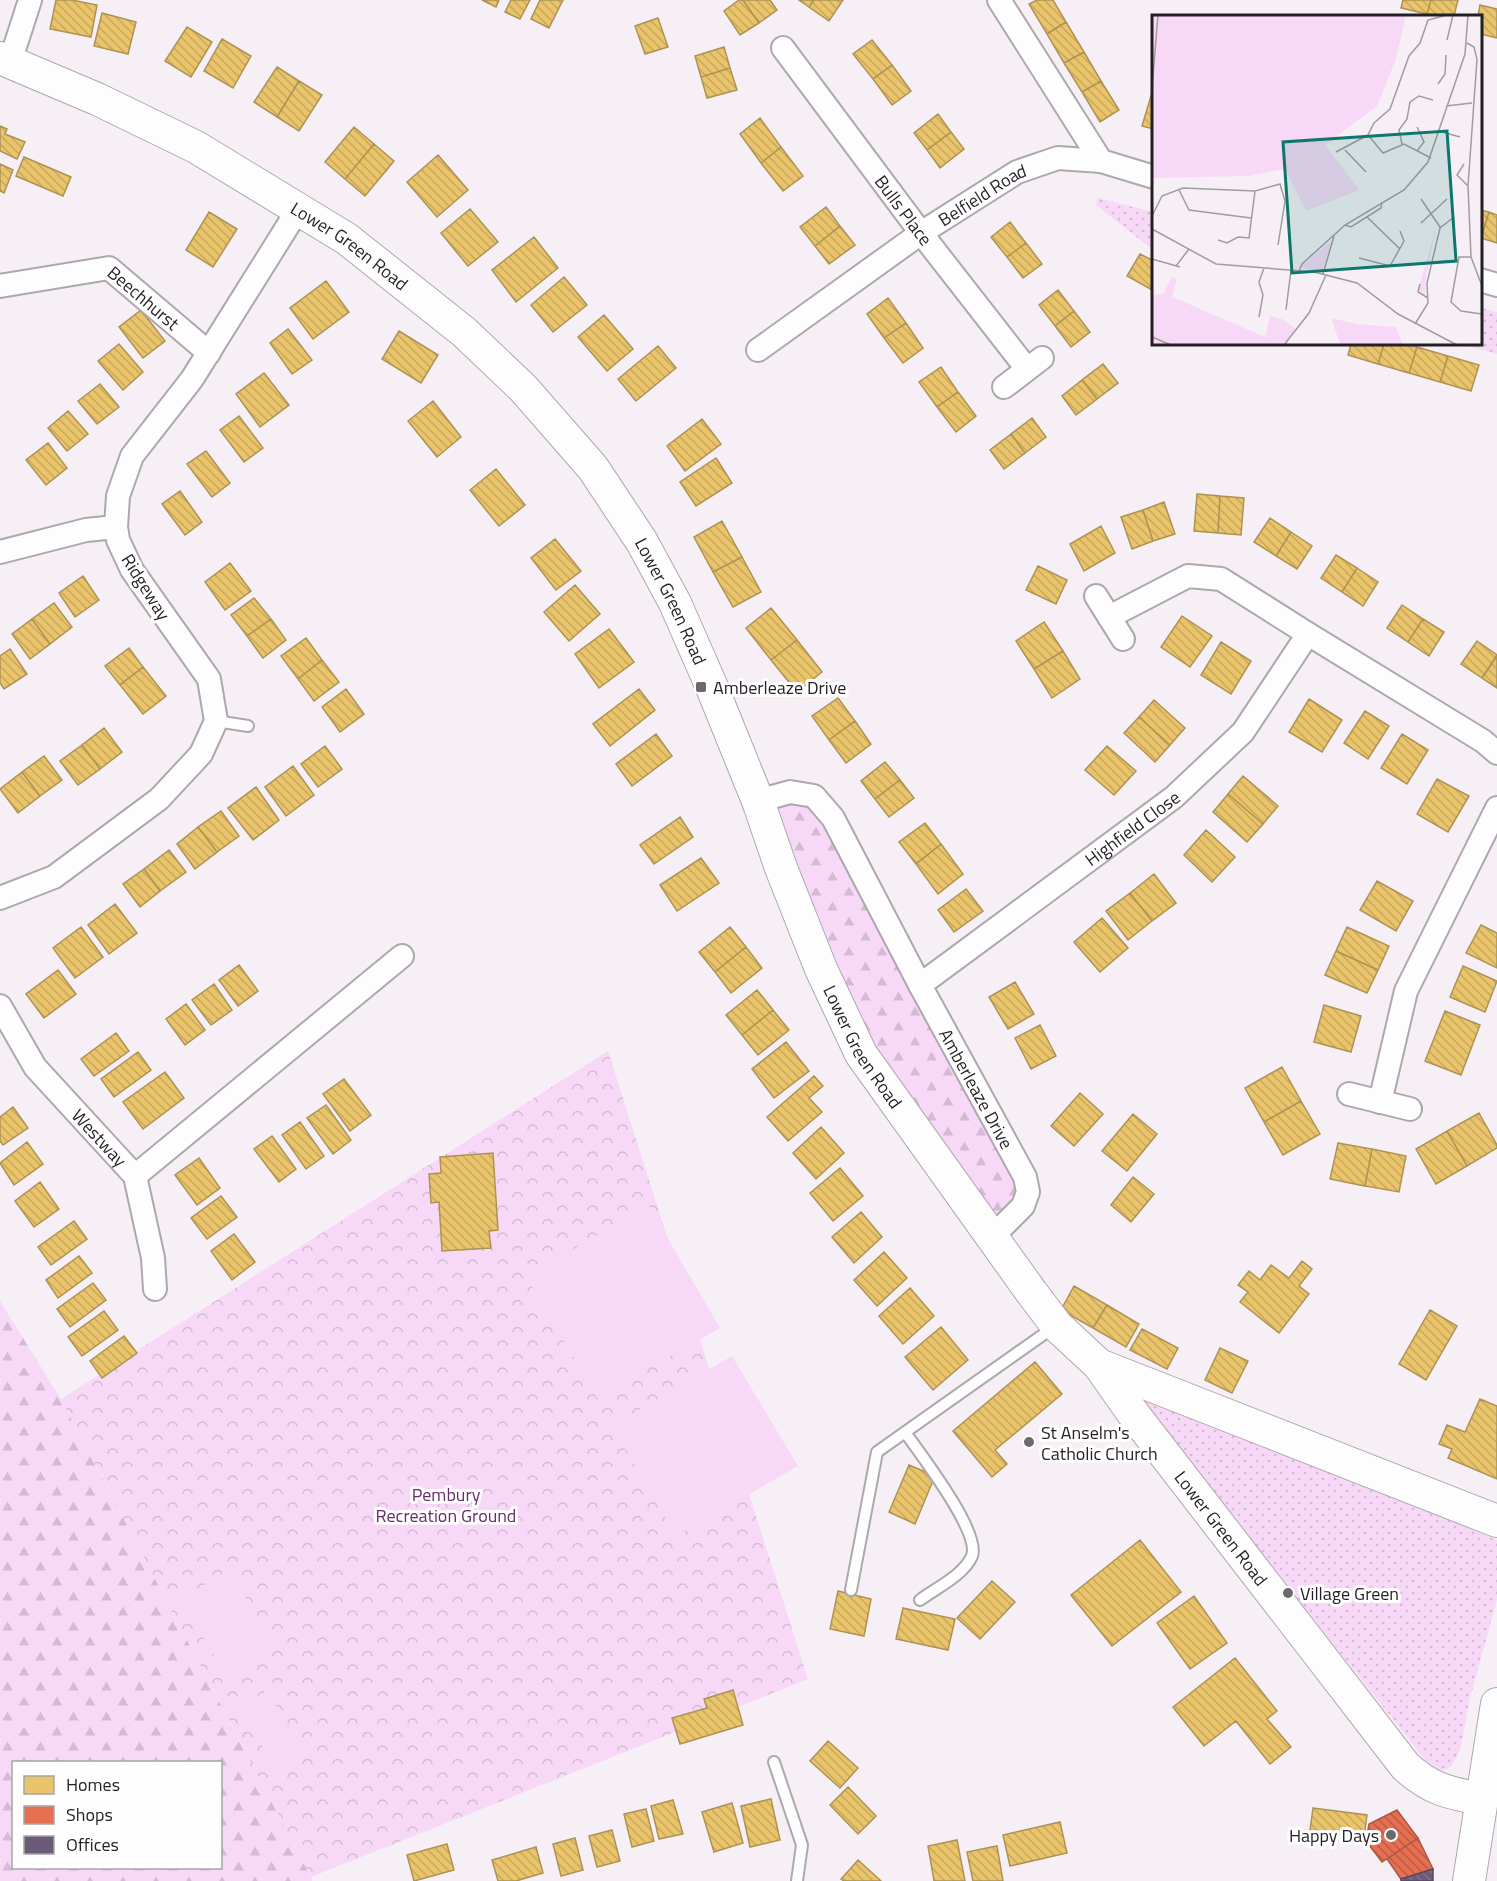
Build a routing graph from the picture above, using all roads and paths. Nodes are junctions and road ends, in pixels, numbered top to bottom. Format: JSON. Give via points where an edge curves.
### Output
{"nodes":[{"id":1,"x":30,"y":0,"type":"edge"},
{"id":2,"x":999,"y":0,"type":"edge"},
{"id":3,"x":783,"y":48,"type":"dead end"},
{"id":4,"x":5,"y":60,"type":"edge"},
{"id":5,"x":1101,"y":161,"type":"junction"},
{"id":6,"x":1152,"y":176,"type":"edge"},
{"id":7,"x":298,"y":208,"type":"junction"},
{"id":8,"x":921,"y":233,"type":"junction"},
{"id":9,"x":1482,"y":281,"type":"edge"},
{"id":10,"x":1497,"y":285,"type":"edge"},
{"id":11,"x":0,"y":286,"type":"edge"},
{"id":12,"x":758,"y":350,"type":"dead end"},
{"id":13,"x":209,"y":353,"type":"junction"},
{"id":14,"x":1004,"y":387,"type":"dead end"},
{"id":15,"x":116,"y":527,"type":"junction"},
{"id":16,"x":0,"y":552,"type":"edge"},
{"id":17,"x":1096,"y":596,"type":"dead end"},
{"id":18,"x":1109,"y":617,"type":"junction"},
{"id":19,"x":1308,"y":634,"type":"junction"},
{"id":20,"x":1123,"y":639,"type":"dead end"},
{"id":21,"x":216,"y":721,"type":"junction"},
{"id":22,"x":248,"y":726,"type":"dead end"},
{"id":23,"x":1497,"y":753,"type":"edge"},
{"id":24,"x":758,"y":801,"type":"junction"},
{"id":25,"x":1497,"y":808,"type":"edge"},
{"id":26,"x":0,"y":898,"type":"edge"},
{"id":27,"x":402,"y":956,"type":"dead end"},
{"id":28,"x":920,"y":985,"type":"junction"},
{"id":29,"x":0,"y":1006,"type":"edge"},
{"id":30,"x":1349,"y":1094,"type":"dead end"},
{"id":31,"x":1380,"y":1102,"type":"junction"},
{"id":32,"x":1410,"y":1108,"type":"dead end"},
{"id":33,"x":135,"y":1176,"type":"junction"},
{"id":34,"x":991,"y":1238,"type":"junction"},
{"id":35,"x":155,"y":1289,"type":"dead end"},
{"id":36,"x":1057,"y":1326,"type":"junction"},
{"id":37,"x":1099,"y":1365,"type":"junction"},
{"id":38,"x":905,"y":1432,"type":"junction"},
{"id":39,"x":1497,"y":1521,"type":"edge"},
{"id":40,"x":850,"y":1590,"type":"dead end"},
{"id":41,"x":920,"y":1600,"type":"dead end"},
{"id":42,"x":1497,"y":1704,"type":"edge"},
{"id":43,"x":774,"y":1762,"type":"dead end"},
{"id":44,"x":1481,"y":1799,"type":"junction"},
{"id":45,"x":797,"y":1881,"type":"edge"},
{"id":46,"x":1469,"y":1881,"type":"edge"}],
"edges":[{"from":1,"to":4,"type":"street"},
{"from":2,"to":5,"type":"street"},
{"from":3,"to":8,"type":"street","name":"Bulls Place"},
{"from":4,"to":7,"type":"street","name":"Lower Green Road","via":[[196,147]]},
{"from":5,"to":6,"type":"street","name":"Belfield Road"},
{"from":5,"to":8,"type":"street","name":"Belfield Road","via":[[1058,158],[1017,172]]},
{"from":7,"to":13,"type":"street","name":"Ridgeway"},
{"from":7,"to":24,"type":"street","name":"Lower Green Road","via":[[347,239],[464,332],[523,388],[593,468],[642,542],[675,603]]},
{"from":8,"to":12,"type":"street","name":"Belfield Road"},
{"from":8,"to":14,"type":"street","name":"Bulls Place","via":[[1035,364]]},
{"from":9,"to":10,"type":"street"},
{"from":11,"to":13,"type":"street","name":"Beechhurst","via":[[109,268]]},
{"from":13,"to":15,"type":"street","name":"Ridgeway","via":[[132,456],[118,496]]},
{"from":15,"to":16,"type":"street","via":[[86,530]]},
{"from":15,"to":21,"type":"street","name":"Ridgeway","via":[[132,570],[209,680]]},
{"from":17,"to":18,"type":"street"},
{"from":18,"to":19,"type":"street","via":[[1188,576],[1221,579]]},
{"from":18,"to":20,"type":"street"},
{"from":19,"to":23,"type":"street"},
{"from":19,"to":28,"type":"street","name":"Highfield Close","via":[[1243,732],[1174,797]]},
{"from":21,"to":22,"type":"lane"},
{"from":21,"to":26,"type":"street","via":[[201,754],[159,799],[54,877]]},
{"from":24,"to":28,"type":"street","name":"Amberleaze Drive","via":[[790,792],[814,796],[833,818]]},
{"from":24,"to":34,"type":"street","name":"Lower Green Road","via":[[820,969],[861,1054]]},
{"from":25,"to":31,"type":"street","via":[[1406,991]]},
{"from":27,"to":33,"type":"street"},
{"from":28,"to":34,"type":"street","name":"Amberleaze Drive","via":[[1025,1177],[1028,1192],[1023,1206]]},
{"from":29,"to":33,"type":"street","name":"Westway","via":[[35,1067]]},
{"from":30,"to":31,"type":"street"},
{"from":31,"to":32,"type":"street"},
{"from":33,"to":35,"type":"street","name":"Westway","via":[[153,1258]]},
{"from":34,"to":36,"type":"street","name":"Lower Green Road"},
{"from":36,"to":37,"type":"street","name":"Lower Green Road"},
{"from":36,"to":38,"type":"lane"},
{"from":37,"to":39,"type":"street","name":"Lower Green Road"},
{"from":37,"to":44,"type":"street","name":"Lower Green Road","via":[[1406,1767],[1429,1785]]},
{"from":38,"to":40,"type":"lane","via":[[877,1452]]},
{"from":38,"to":41,"type":"lane","via":[[964,1519],[973,1542],[972,1555],[961,1570]]},
{"from":42,"to":44,"type":"street"},
{"from":43,"to":45,"type":"lane","via":[[802,1845]]},
{"from":44,"to":46,"type":"street"}]}
